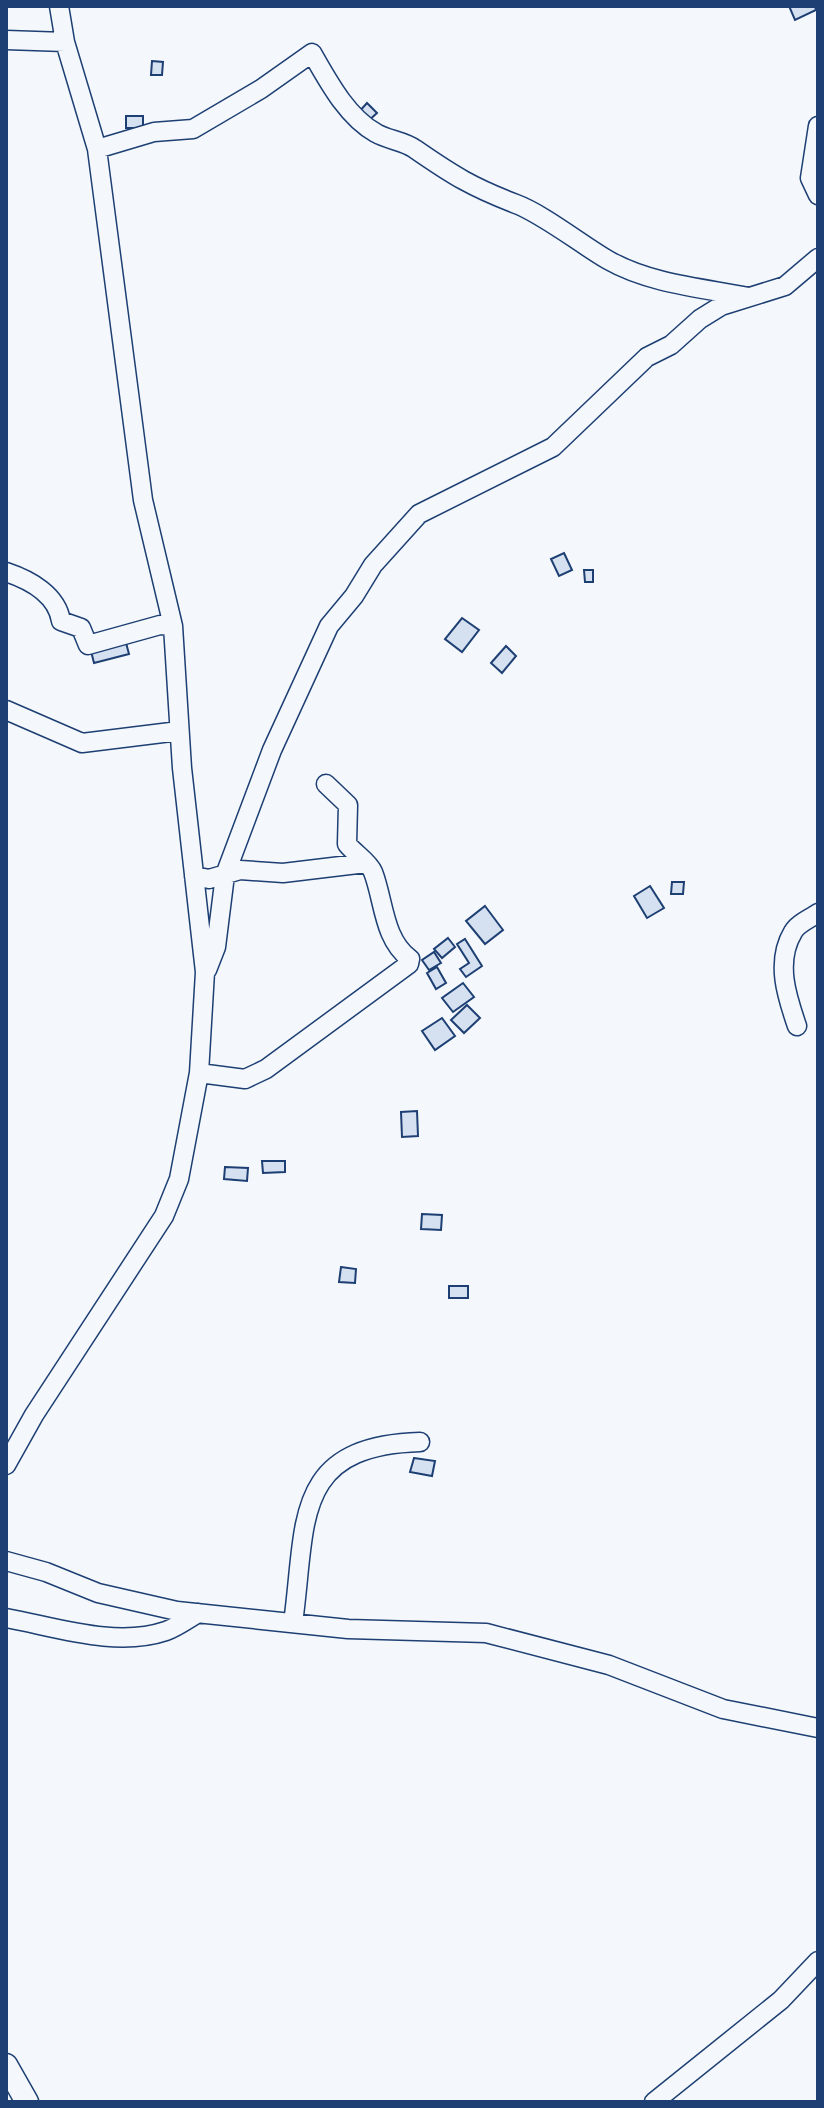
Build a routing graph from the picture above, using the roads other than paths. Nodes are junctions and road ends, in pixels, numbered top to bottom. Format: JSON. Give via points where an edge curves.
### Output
{"nodes":[{"id":1,"x":59,"y":6,"type":"edge"},
{"id":2,"x":6,"y":40,"type":"edge"},
{"id":3,"x":65,"y":42,"type":"junction"},
{"id":4,"x":818,"y":126,"type":"edge"},
{"id":5,"x":97,"y":149,"type":"junction"},
{"id":6,"x":818,"y":195,"type":"edge"},
{"id":7,"x":818,"y":258,"type":"edge"},
{"id":8,"x":752,"y":297,"type":"junction"},
{"id":9,"x":6,"y":572,"type":"edge"},
{"id":10,"x":173,"y":626,"type":"junction"},
{"id":11,"x":6,"y":710,"type":"edge"},
{"id":12,"x":179,"y":731,"type":"junction"},
{"id":13,"x":326,"y":784,"type":"dead end"},
{"id":14,"x":366,"y":863,"type":"junction"},
{"id":15,"x":225,"y":875,"type":"junction"},
{"id":16,"x":194,"y":876,"type":"junction"},
{"id":17,"x":818,"y":913,"type":"edge"},
{"id":18,"x":205,"y":972,"type":"junction"},
{"id":19,"x":797,"y":1026,"type":"dead end"},
{"id":20,"x":199,"y":1073,"type":"junction"},
{"id":21,"x":420,"y":1442,"type":"dead end"},
{"id":22,"x":6,"y":1465,"type":"edge"},
{"id":23,"x":6,"y":1561,"type":"edge"},
{"id":24,"x":198,"y":1613,"type":"junction"},
{"id":25,"x":6,"y":1618,"type":"edge"},
{"id":26,"x":293,"y":1623,"type":"junction"},
{"id":27,"x":818,"y":1728,"type":"edge"},
{"id":28,"x":818,"y":1961,"type":"edge"},
{"id":29,"x":6,"y":2065,"type":"edge"},
{"id":30,"x":27,"y":2102,"type":"edge"},
{"id":31,"x":654,"y":2102,"type":"edge"}],
"edges":[{"from":1,"to":3,"type":"street"},
{"from":2,"to":3,"type":"street"},
{"from":3,"to":5,"type":"street"},
{"from":4,"to":6,"type":"street","via":[[810,178]]},
{"from":5,"to":8,"type":"street","via":[[154,132],[193,129],[312,53],[347,107],[375,133],[413,148],[463,183],[517,204],[635,271]]},
{"from":5,"to":10,"type":"street","via":[[143,500]]},
{"from":7,"to":8,"type":"street","via":[[785,286]]},
{"from":8,"to":15,"type":"street","via":[[721,306],[647,357],[553,447],[419,514],[403,531],[329,626],[272,750]]},
{"from":9,"to":10,"type":"street","via":[[35,583],[59,606],[61,621],[81,628],[88,645]]},
{"from":10,"to":12,"type":"street"},
{"from":11,"to":12,"type":"street","via":[[82,743]]},
{"from":12,"to":16,"type":"street"},
{"from":13,"to":14,"type":"street","via":[[348,805],[347,844]]},
{"from":14,"to":15,"type":"street"},
{"from":14,"to":20,"type":"street","via":[[375,876],[393,938],[409,964],[266,1069],[245,1079]]},
{"from":15,"to":16,"type":"street"},
{"from":15,"to":18,"type":"street","via":[[216,947]]},
{"from":16,"to":18,"type":"street"},
{"from":17,"to":19,"type":"street","via":[[793,931],[785,958],[785,989]]},
{"from":18,"to":20,"type":"street"},
{"from":20,"to":22,"type":"street","via":[[179,1179],[164,1216]]},
{"from":21,"to":26,"type":"street","via":[[382,1443],[329,1470],[310,1496]]},
{"from":23,"to":24,"type":"street","via":[[98,1593]]},
{"from":24,"to":25,"type":"street","via":[[168,1631],[128,1636]]},
{"from":24,"to":26,"type":"street"},
{"from":26,"to":27,"type":"street","via":[[486,1633],[609,1665],[723,1709]]},
{"from":28,"to":31,"type":"street","via":[[781,2000]]},
{"from":29,"to":30,"type":"main road"}]}
